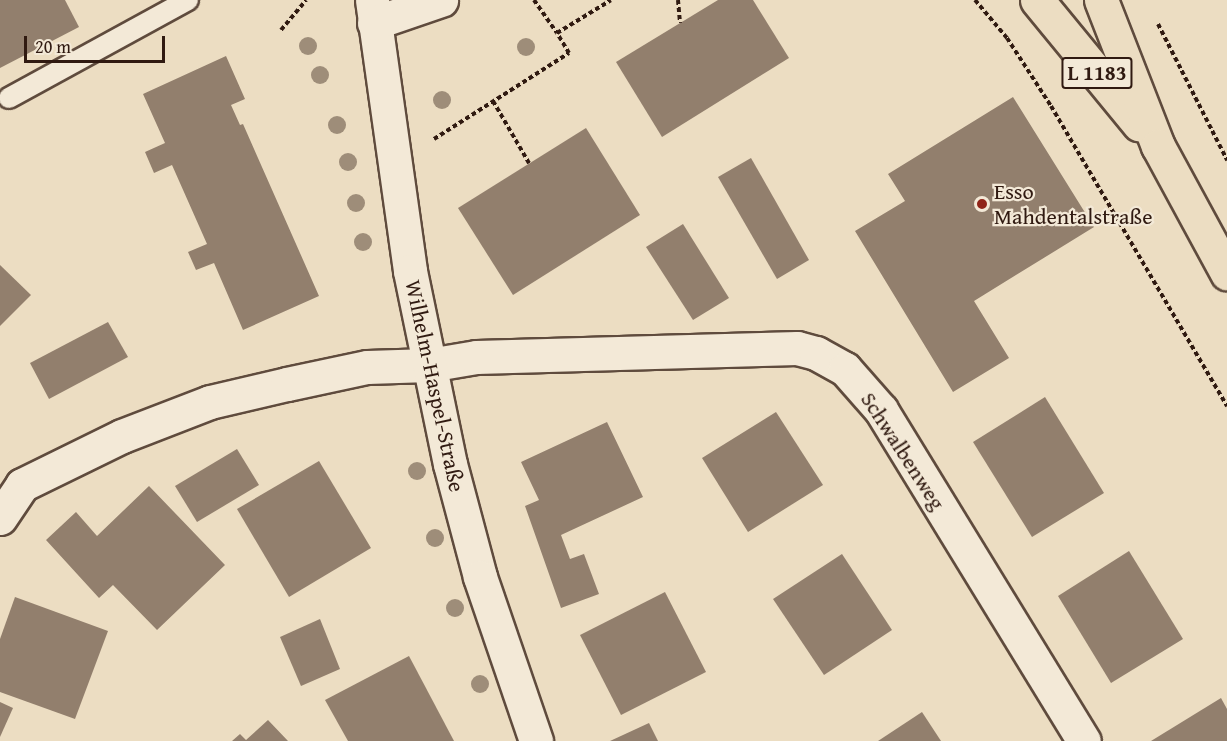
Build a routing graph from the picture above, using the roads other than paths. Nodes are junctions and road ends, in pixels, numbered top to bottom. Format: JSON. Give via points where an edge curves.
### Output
{"nodes":[{"id":1,"x":188,"y":0,"type":"edge"},
{"id":2,"x":441,"y":0,"type":"edge"},
{"id":3,"x":1037,"y":0,"type":"edge"},
{"id":4,"x":1101,"y":0,"type":"edge"},
{"id":5,"x":367,"y":8,"type":"edge"},
{"id":6,"x":9,"y":98,"type":"dead end"},
{"id":7,"x":1158,"y":146,"type":"junction"},
{"id":8,"x":1227,"y":273,"type":"edge"},
{"id":9,"x":429,"y":365,"type":"junction"},
{"id":10,"x":11,"y":479,"type":"edge"},
{"id":11,"x":0,"y":518,"type":"edge"},
{"id":12,"x":536,"y":741,"type":"edge"},
{"id":13,"x":1084,"y":741,"type":"edge"}],
"edges":[{"from":1,"to":6,"type":"lane"},
{"from":2,"to":5,"type":"street","name":"Wilhelm-Haspel-Straße"},
{"from":3,"to":7,"type":"main road","number":"L 1183"},
{"from":4,"to":7,"type":"main road","number":"L 1183"},
{"from":5,"to":9,"type":"street","name":"Wilhelm-Haspel-Straße"},
{"from":7,"to":8,"type":"main road","number":"L 1183"},
{"from":9,"to":10,"type":"street","name":"Schwalbenweg","via":[[367,367],[210,402]]},
{"from":9,"to":12,"type":"street","name":"Wilhelm-Haspel-Straße","via":[[480,577]]},
{"from":9,"to":13,"type":"street","name":"Schwalbenweg","via":[[477,357],[770,347],[816,352],[845,369],[881,410]]},
{"from":10,"to":11,"type":"street"}]}
